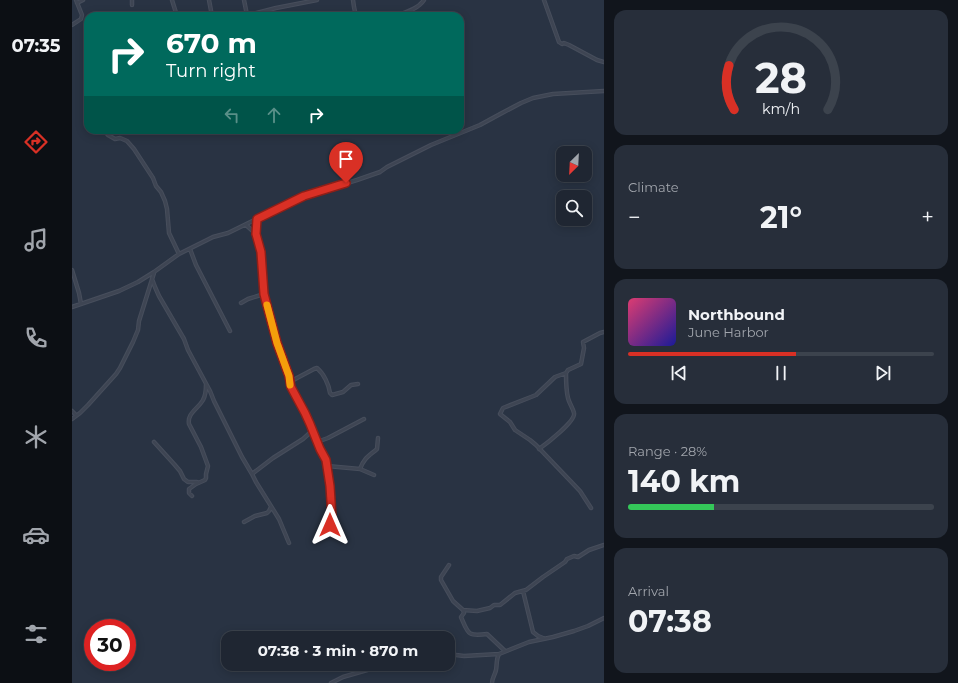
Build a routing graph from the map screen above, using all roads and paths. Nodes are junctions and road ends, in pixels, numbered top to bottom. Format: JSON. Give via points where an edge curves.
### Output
{"nodes":[{"id":1,"x":83,"y":0,"type":"edge"},
{"id":2,"x":132,"y":0,"type":"edge"},
{"id":3,"x":172,"y":0,"type":"edge"},
{"id":4,"x":209,"y":0,"type":"edge"},
{"id":5,"x":244,"y":0,"type":"edge"},
{"id":6,"x":316,"y":0,"type":"edge"},
{"id":7,"x":353,"y":0,"type":"edge"},
{"id":8,"x":424,"y":0,"type":"edge"},
{"id":9,"x":544,"y":0,"type":"edge"},
{"id":10,"x":77,"y":1,"type":"edge"},
{"id":11,"x":132,"y":5,"type":"dead end"},
{"id":12,"x":176,"y":12,"type":"edge"},
{"id":13,"x":211,"y":12,"type":"edge"},
{"id":14,"x":246,"y":12,"type":"edge"},
{"id":15,"x":261,"y":12,"type":"edge"},
{"id":16,"x":355,"y":12,"type":"edge"},
{"id":17,"x":405,"y":12,"type":"edge"},
{"id":18,"x":72,"y":25,"type":"edge"},
{"id":19,"x":604,"y":62,"type":"edge"},
{"id":20,"x":604,"y":91,"type":"edge"},
{"id":21,"x":464,"y":132,"type":"edge"},
{"id":22,"x":107,"y":134,"type":"edge"},
{"id":23,"x":458,"y":134,"type":"edge"},
{"id":24,"x":257,"y":219,"type":"junction"},
{"id":25,"x":246,"y":224,"type":"junction"},
{"id":26,"x":256,"y":234,"type":"junction"},
{"id":27,"x":190,"y":248,"type":"junction"},
{"id":28,"x":179,"y":254,"type":"junction"},
{"id":29,"x":72,"y":270,"type":"edge"},
{"id":30,"x":154,"y":272,"type":"junction"},
{"id":31,"x":152,"y":279,"type":"junction"},
{"id":32,"x":264,"y":294,"type":"junction"},
{"id":33,"x":241,"y":303,"type":"dead end"},
{"id":34,"x":82,"y":304,"type":"junction"},
{"id":35,"x":72,"y":307,"type":"edge"},
{"id":36,"x":230,"y":331,"type":"dead end"},
{"id":37,"x":604,"y":332,"type":"edge"},
{"id":38,"x":566,"y":373,"type":"junction"},
{"id":39,"x":290,"y":382,"type":"junction"},
{"id":40,"x":206,"y":384,"type":"junction"},
{"id":41,"x":358,"y":384,"type":"dead end"},
{"id":42,"x":72,"y":411,"type":"edge"},
{"id":43,"x":76,"y":415,"type":"junction"},
{"id":44,"x":72,"y":419,"type":"edge"},
{"id":45,"x":364,"y":419,"type":"dead end"},
{"id":46,"x":313,"y":430,"type":"junction"},
{"id":47,"x":378,"y":438,"type":"dead end"},
{"id":48,"x":154,"y":442,"type":"dead end"},
{"id":49,"x":317,"y":442,"type":"junction"},
{"id":50,"x":540,"y":449,"type":"junction"},
{"id":51,"x":327,"y":466,"type":"junction"},
{"id":52,"x":360,"y":469,"type":"junction"},
{"id":53,"x":252,"y":474,"type":"junction"},
{"id":54,"x":374,"y":475,"type":"dead end"},
{"id":55,"x":200,"y":482,"type":"junction"},
{"id":56,"x":192,"y":496,"type":"dead end"},
{"id":57,"x":271,"y":507,"type":"junction"},
{"id":58,"x":591,"y":508,"type":"dead end"},
{"id":59,"x":244,"y":522,"type":"dead end"},
{"id":60,"x":330,"y":525,"type":"dead end"},
{"id":61,"x":289,"y":543,"type":"dead end"},
{"id":62,"x":604,"y":545,"type":"edge"},
{"id":63,"x":448,"y":565,"type":"dead end"},
{"id":64,"x":523,"y":591,"type":"junction"},
{"id":65,"x":463,"y":610,"type":"junction"},
{"id":66,"x":604,"y":618,"type":"edge"},
{"id":67,"x":543,"y":638,"type":"junction"},
{"id":68,"x":505,"y":651,"type":"junction"},
{"id":69,"x":499,"y":654,"type":"junction"},
{"id":70,"x":455,"y":655,"type":"edge"},
{"id":71,"x":364,"y":671,"type":"edge"},
{"id":72,"x":330,"y":683,"type":"edge"},
{"id":73,"x":492,"y":683,"type":"edge"}],
"edges":[{"from":1,"to":10,"type":"street"},
{"from":2,"to":11,"type":"street"},
{"from":3,"to":12,"type":"street"},
{"from":4,"to":13,"type":"street"},
{"from":5,"to":14,"type":"street"},
{"from":6,"to":15,"type":"street"},
{"from":7,"to":16,"type":"street"},
{"from":8,"to":17,"type":"street","via":[[417,7]]},
{"from":9,"to":19,"type":"street","via":[[559,42],[573,46]]},
{"from":10,"to":18,"type":"street","via":[[82,15],[81,19]]},
{"from":20,"to":21,"type":"street","via":[[553,94],[533,98]]},
{"from":22,"to":28,"type":"street","via":[[127,141],[162,192],[167,209],[169,233]]},
{"from":23,"to":24,"type":"street","via":[[380,172],[304,196]]},
{"from":24,"to":25,"type":"street"},
{"from":24,"to":26,"type":"street"},
{"from":25,"to":26,"type":"street"},
{"from":25,"to":27,"type":"street"},
{"from":26,"to":32,"type":"street","via":[[261,252]]},
{"from":27,"to":28,"type":"street"},
{"from":27,"to":36,"type":"street"},
{"from":28,"to":30,"type":"street"},
{"from":29,"to":34,"type":"street"},
{"from":30,"to":31,"type":"street"},
{"from":30,"to":34,"type":"street","via":[[119,291]]},
{"from":31,"to":40,"type":"street"},
{"from":31,"to":43,"type":"street","via":[[138,330],[120,368]]},
{"from":32,"to":33,"type":"street"},
{"from":32,"to":39,"type":"street"},
{"from":34,"to":35,"type":"street"},
{"from":37,"to":38,"type":"street","via":[[583,342],[580,364]]},
{"from":38,"to":50,"type":"street","via":[[568,400],[574,416]]},
{"from":38,"to":50,"type":"street","via":[[555,376],[536,395],[503,408],[500,414],[515,430]]},
{"from":39,"to":41,"type":"street","via":[[317,368],[332,396],[343,392],[351,385]]},
{"from":39,"to":46,"type":"street"},
{"from":40,"to":53,"type":"street"},
{"from":40,"to":55,"type":"street","via":[[203,402],[192,412],[188,420],[208,466],[206,478]]},
{"from":42,"to":43,"type":"street"},
{"from":43,"to":44,"type":"street"},
{"from":45,"to":49,"type":"street"},
{"from":46,"to":49,"type":"street"},
{"from":46,"to":53,"type":"street"},
{"from":47,"to":52,"type":"street","via":[[377,449],[364,460]]},
{"from":48,"to":55,"type":"street","via":[[184,479],[193,483]]},
{"from":49,"to":51,"type":"street"},
{"from":50,"to":58,"type":"street","via":[[580,491]]},
{"from":51,"to":52,"type":"street"},
{"from":51,"to":60,"type":"street","via":[[332,517]]},
{"from":52,"to":54,"type":"street"},
{"from":53,"to":57,"type":"street"},
{"from":55,"to":56,"type":"street","via":[[189,489]]},
{"from":57,"to":59,"type":"street","via":[[267,513]]},
{"from":57,"to":61,"type":"street"},
{"from":62,"to":64,"type":"street","via":[[578,557],[567,559]]},
{"from":63,"to":65,"type":"street","via":[[441,580],[453,601]]},
{"from":64,"to":65,"type":"street","via":[[510,596],[500,605],[477,611]]},
{"from":64,"to":67,"type":"street","via":[[533,632]]},
{"from":65,"to":68,"type":"street","via":[[461,616],[470,634],[487,634]]},
{"from":66,"to":67,"type":"street","via":[[574,631]]},
{"from":67,"to":68,"type":"street"},
{"from":68,"to":69,"type":"street"},
{"from":69,"to":70,"type":"street"},
{"from":69,"to":73,"type":"street"},
{"from":71,"to":72,"type":"street"}]}
